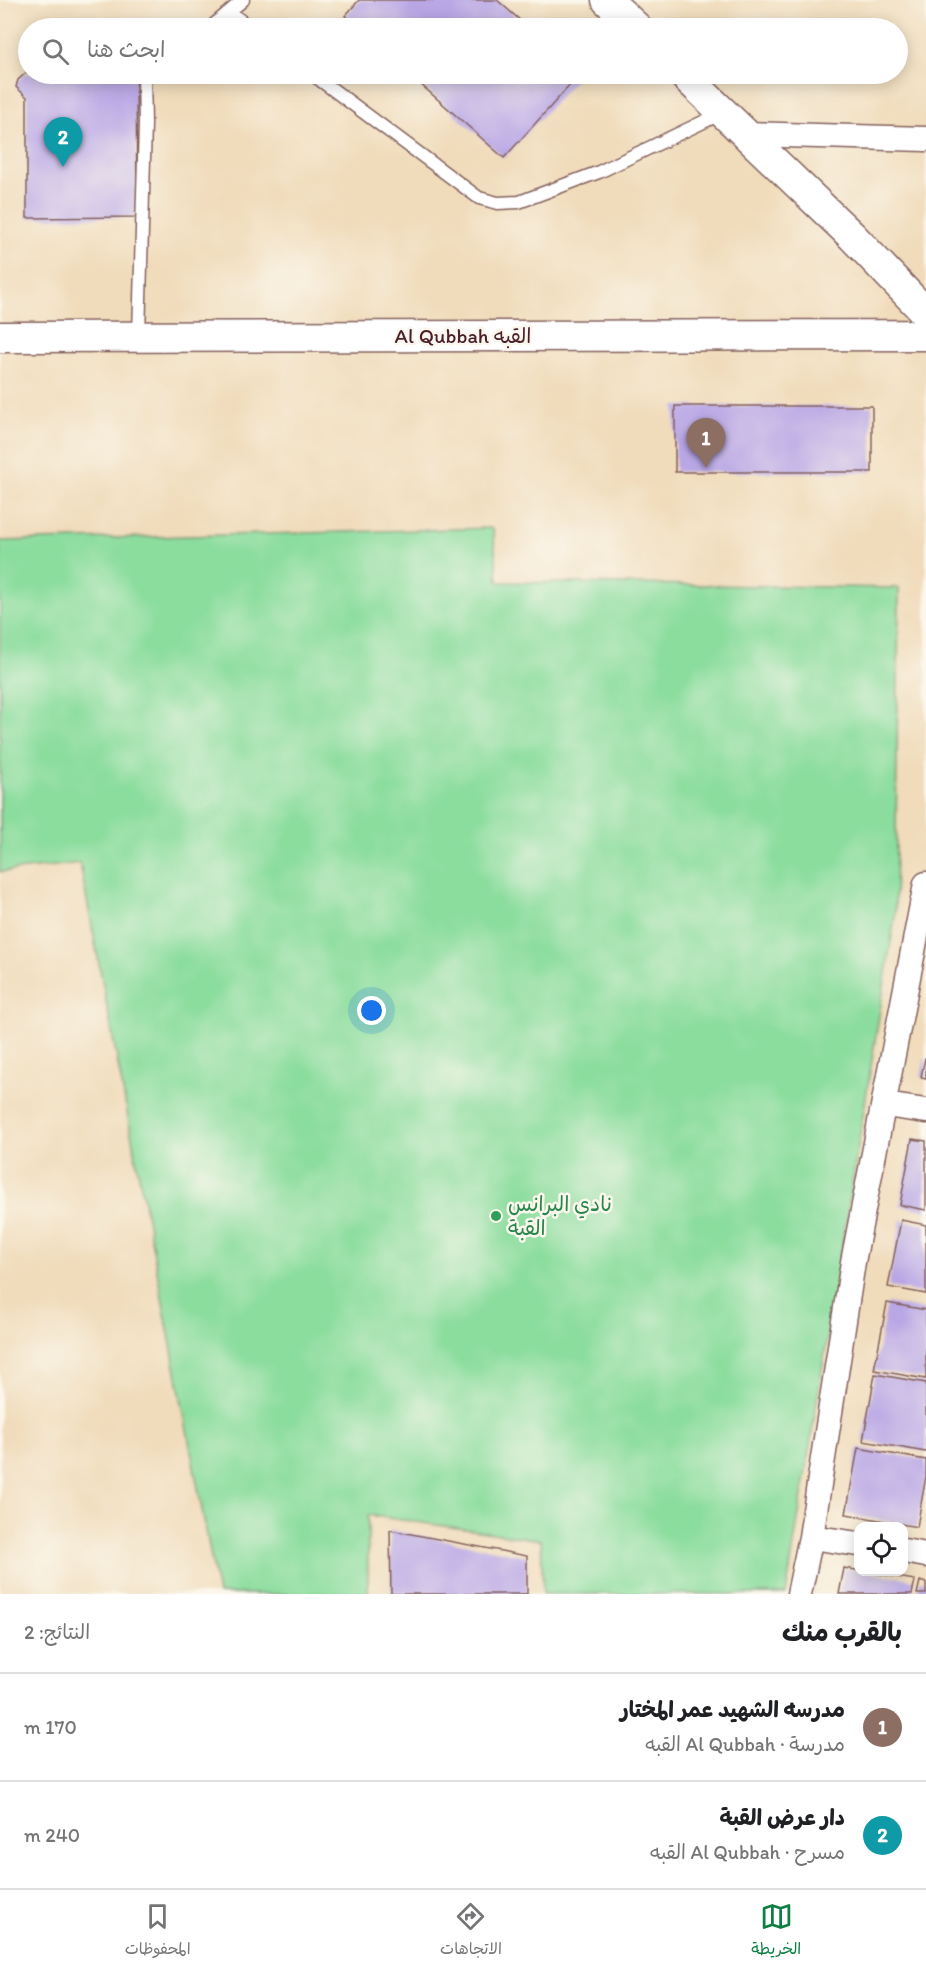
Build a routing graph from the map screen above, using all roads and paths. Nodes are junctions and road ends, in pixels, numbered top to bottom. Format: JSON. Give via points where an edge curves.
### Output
{"nodes":[{"id":1,"x":243,"y":0,"type":"edge"},
{"id":2,"x":607,"y":0,"type":"edge"},
{"id":3,"x":230,"y":13,"type":"junction"},
{"id":4,"x":223,"y":18,"type":"edge"},
{"id":5,"x":237,"y":18,"type":"edge"},
{"id":6,"x":626,"y":18,"type":"edge"},
{"id":7,"x":144,"y":84,"type":"edge"},
{"id":8,"x":325,"y":84,"type":"edge"},
{"id":9,"x":694,"y":84,"type":"edge"},
{"id":10,"x":724,"y":112,"type":"junction"},
{"id":11,"x":746,"y":134,"type":"junction"},
{"id":12,"x":926,"y":139,"type":"edge"},
{"id":13,"x":926,"y":313,"type":"edge"},
{"id":14,"x":926,"y":335,"type":"edge"},
{"id":15,"x":0,"y":337,"type":"edge"},
{"id":16,"x":138,"y":337,"type":"junction"},
{"id":17,"x":926,"y":884,"type":"edge"},
{"id":18,"x":885,"y":1105,"type":"junction"},
{"id":19,"x":926,"y":1111,"type":"edge"},
{"id":20,"x":811,"y":1537,"type":"junction"},
{"id":21,"x":854,"y":1543,"type":"edge"},
{"id":22,"x":908,"y":1552,"type":"edge"},
{"id":23,"x":926,"y":1555,"type":"edge"},
{"id":24,"x":800,"y":1594,"type":"edge"}],
"edges":[{"from":1,"to":3,"type":"lane"},
{"from":2,"to":6,"type":"street"},
{"from":3,"to":4,"type":"lane"},
{"from":3,"to":5,"type":"lane"},
{"from":7,"to":16,"type":"lane"},
{"from":8,"to":10,"type":"lane","via":[[479,198],[498,203],[519,202],[599,172]]},
{"from":9,"to":10,"type":"street"},
{"from":10,"to":11,"type":"street"},
{"from":11,"to":12,"type":"street"},
{"from":11,"to":13,"type":"street"},
{"from":14,"to":16,"type":"street","name":"Al Qubbah القبه"},
{"from":15,"to":16,"type":"street","name":"Al Qubbah القبه"},
{"from":17,"to":18,"type":"street"},
{"from":18,"to":19,"type":"street"},
{"from":18,"to":20,"type":"street","via":[[853,1262]]},
{"from":20,"to":21,"type":"street"},
{"from":20,"to":24,"type":"street"},
{"from":22,"to":23,"type":"street"}]}
